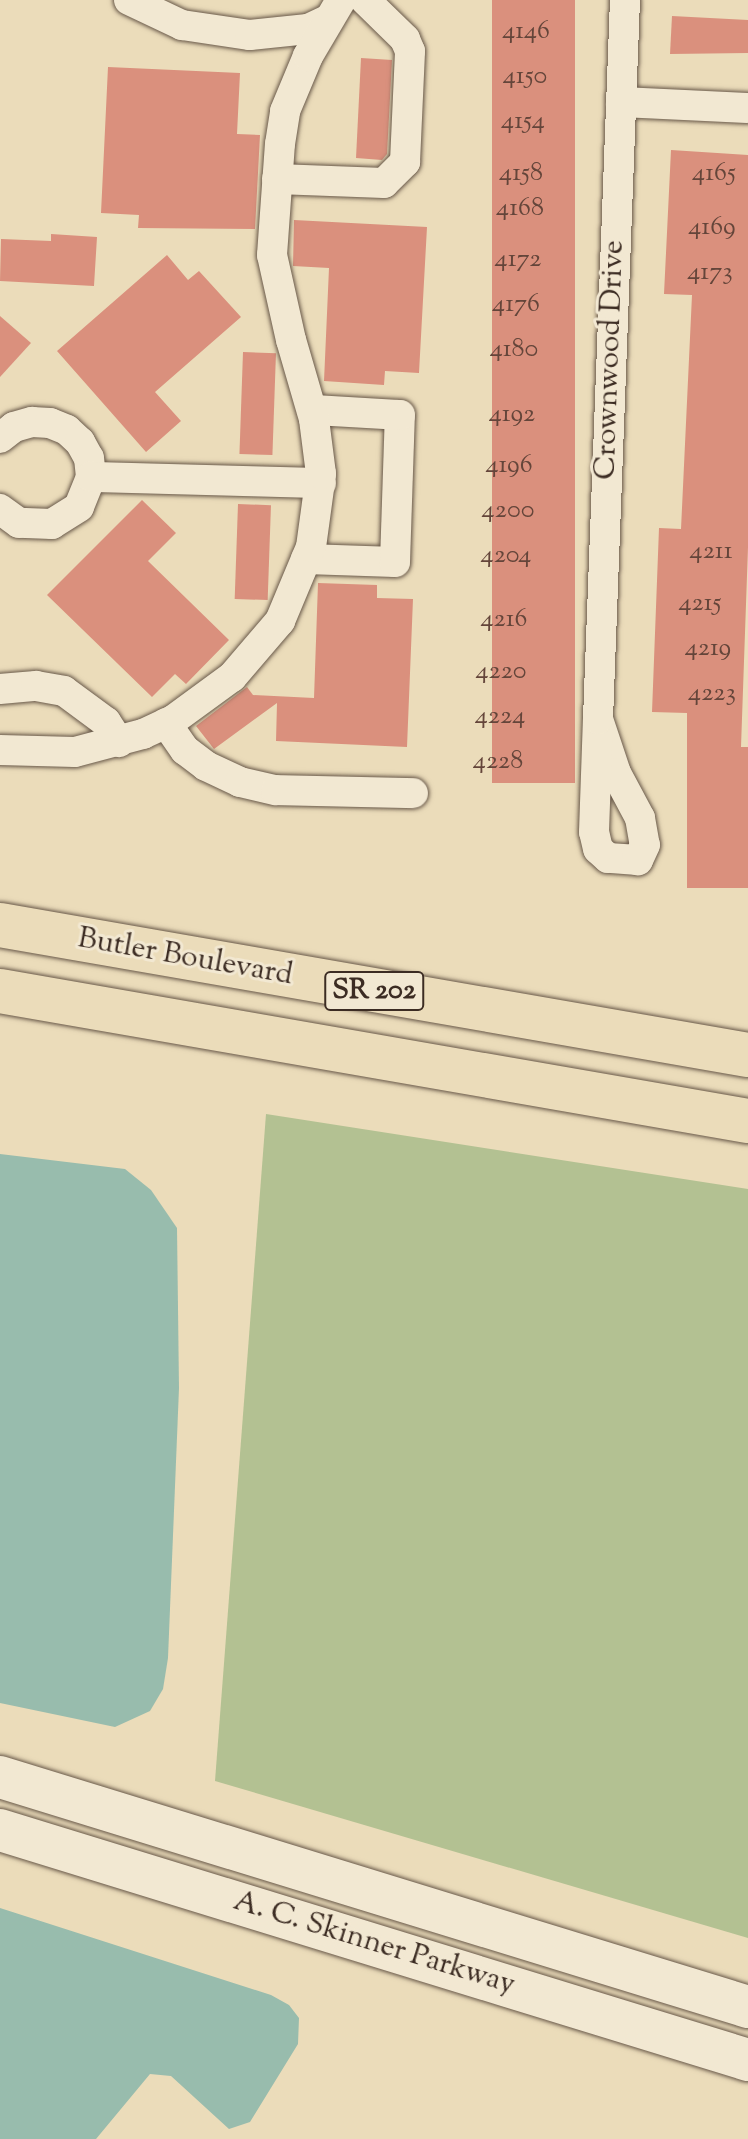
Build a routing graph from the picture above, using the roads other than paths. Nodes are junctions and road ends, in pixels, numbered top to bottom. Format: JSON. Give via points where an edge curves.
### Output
{"nodes":[{"id":1,"x":129,"y":0,"type":"edge"},
{"id":2,"x":365,"y":0,"type":"edge"},
{"id":3,"x":625,"y":0,"type":"edge"},
{"id":4,"x":334,"y":10,"type":"edge"},
{"id":5,"x":621,"y":102,"type":"junction"},
{"id":6,"x":748,"y":108,"type":"edge"},
{"id":7,"x":277,"y":179,"type":"junction"},
{"id":8,"x":312,"y":410,"type":"junction"},
{"id":9,"x":0,"y":438,"type":"edge"},
{"id":10,"x":91,"y":477,"type":"junction"},
{"id":11,"x":321,"y":483,"type":"junction"},
{"id":12,"x":0,"y":509,"type":"edge"},
{"id":13,"x":306,"y":559,"type":"junction"},
{"id":14,"x":0,"y":689,"type":"edge"},
{"id":15,"x":598,"y":719,"type":"dead end"},
{"id":16,"x":166,"y":723,"type":"junction"},
{"id":17,"x":119,"y":742,"type":"junction"},
{"id":18,"x":0,"y":750,"type":"edge"},
{"id":19,"x":413,"y":793,"type":"dead end"},
{"id":20,"x":0,"y":925,"type":"edge"},
{"id":21,"x":0,"y":991,"type":"edge"},
{"id":22,"x":748,"y":1055,"type":"edge"},
{"id":23,"x":748,"y":1121,"type":"edge"},
{"id":24,"x":0,"y":1777,"type":"edge"},
{"id":25,"x":0,"y":1830,"type":"edge"},
{"id":26,"x":748,"y":2007,"type":"edge"},
{"id":27,"x":748,"y":2060,"type":"edge"}],
"edges":[{"from":1,"to":4,"type":"street","via":[[182,25],[250,35],[308,29]]},
{"from":2,"to":7,"type":"street","via":[[405,39],[410,51],[405,162],[384,183]]},
{"from":3,"to":5,"type":"street","name":"Crownwood Drive"},
{"from":4,"to":7,"type":"street","via":[[285,111]]},
{"from":5,"to":6,"type":"street"},
{"from":5,"to":15,"type":"street","name":"Crownwood Drive"},
{"from":7,"to":8,"type":"street","via":[[272,255]]},
{"from":8,"to":11,"type":"street"},
{"from":8,"to":13,"type":"street","via":[[400,415],[396,547],[395,562]]},
{"from":9,"to":10,"type":"street","via":[[32,422],[67,430],[89,458]]},
{"from":10,"to":11,"type":"street"},
{"from":10,"to":12,"type":"street","via":[[79,507],[52,524],[19,523]]},
{"from":11,"to":13,"type":"street"},
{"from":13,"to":16,"type":"street","via":[[280,621],[259,648],[232,677]]},
{"from":14,"to":17,"type":"street","via":[[36,686],[64,691],[106,722]]},
{"from":16,"to":17,"type":"street"},
{"from":16,"to":19,"type":"street","via":[[185,750],[240,782],[276,790]]},
{"from":17,"to":18,"type":"street","via":[[75,752]]},
{"from":20,"to":22,"type":"highway","name":"Butler Boulevard","number":"SR 202"},
{"from":21,"to":23,"type":"highway","number":"SR 202"},
{"from":24,"to":26,"type":"main road","name":"A. C. Skinner Parkway"},
{"from":25,"to":27,"type":"main road","name":"A. C. Skinner Parkway"}]}
